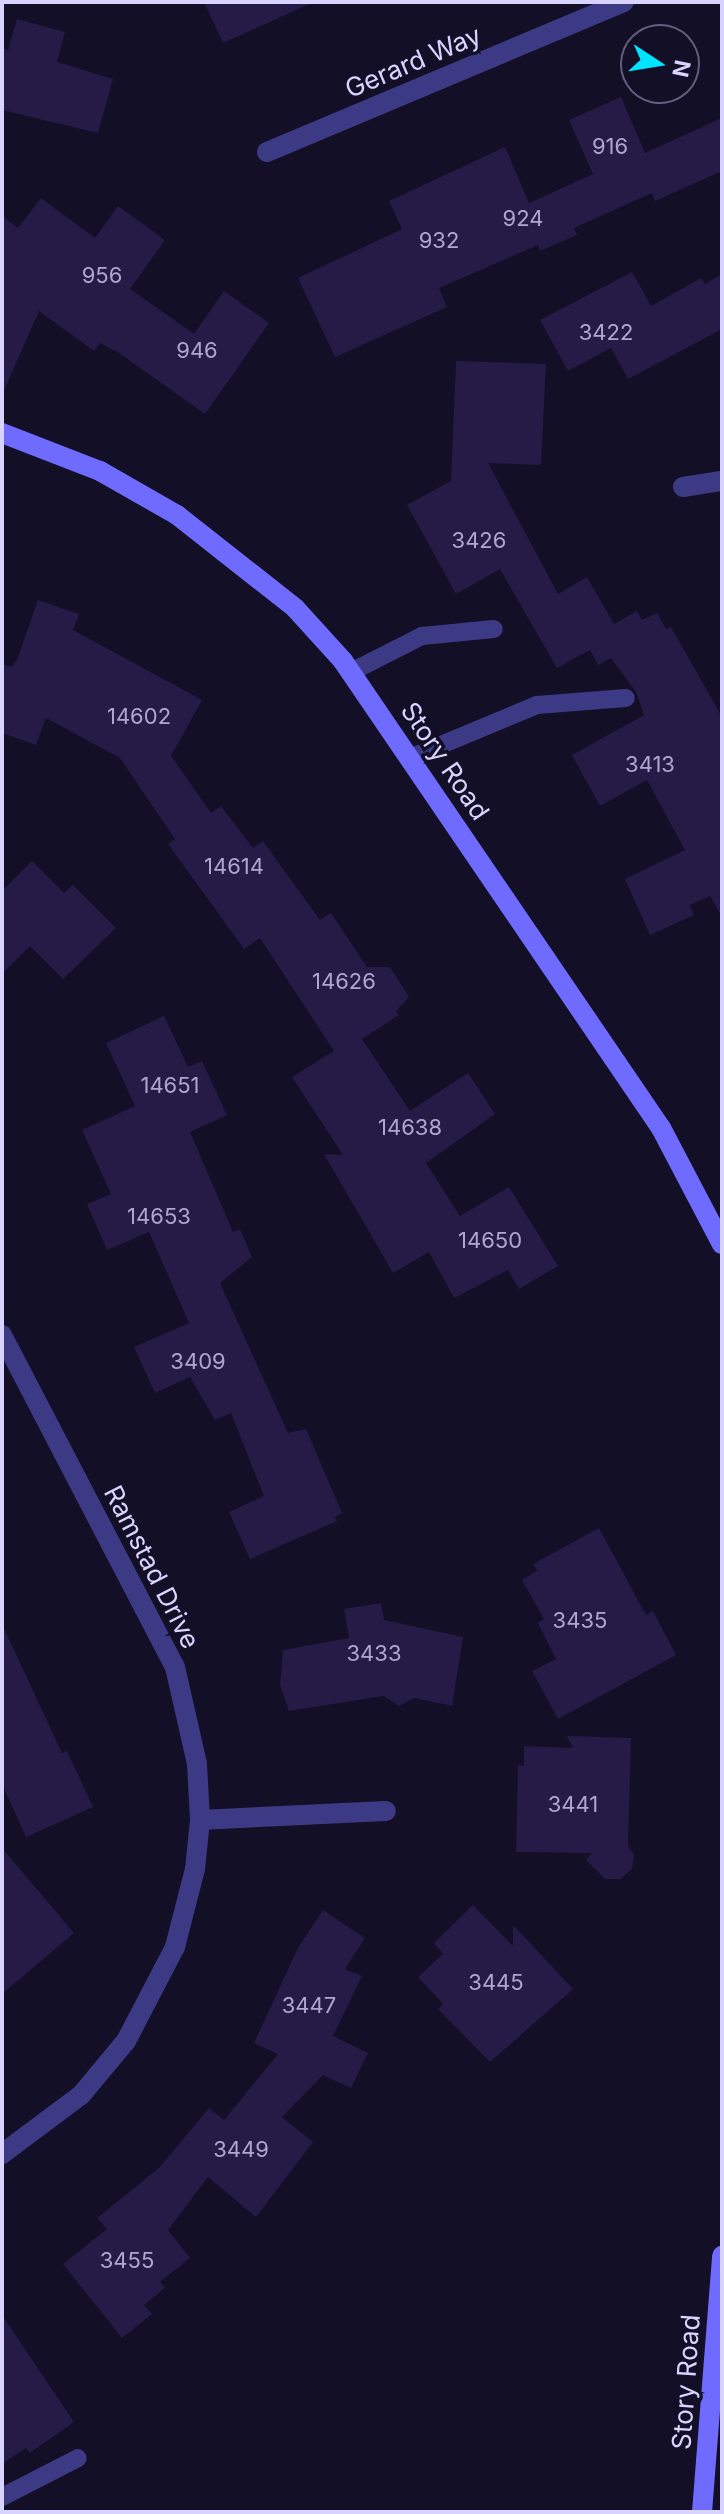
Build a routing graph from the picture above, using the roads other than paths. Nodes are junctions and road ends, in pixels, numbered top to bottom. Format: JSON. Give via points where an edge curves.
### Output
{"nodes":[{"id":1,"x":624,"y":2,"type":"edge"},
{"id":2,"x":267,"y":152,"type":"dead end"},
{"id":3,"x":2,"y":433,"type":"edge"},
{"id":4,"x":722,"y":481,"type":"edge"},
{"id":5,"x":683,"y":487,"type":"dead end"},
{"id":6,"x":494,"y":629,"type":"dead end"},
{"id":7,"x":351,"y":672,"type":"junction"},
{"id":8,"x":626,"y":698,"type":"dead end"},
{"id":9,"x":412,"y":757,"type":"junction"},
{"id":10,"x":722,"y":1244,"type":"edge"},
{"id":11,"x":2,"y":1335,"type":"edge"},
{"id":12,"x":386,"y":1811,"type":"dead end"},
{"id":13,"x":200,"y":1820,"type":"junction"},
{"id":14,"x":2,"y":2154,"type":"edge"},
{"id":15,"x":722,"y":2256,"type":"edge"},
{"id":16,"x":78,"y":2458,"type":"dead end"},
{"id":17,"x":2,"y":2497,"type":"edge"},
{"id":18,"x":702,"y":2512,"type":"edge"}],
"edges":[{"from":1,"to":2,"type":"street","name":"Gerard Way"},
{"from":3,"to":7,"type":"street","name":"Story Road","via":[[100,471],[177,515],[295,608]]},
{"from":4,"to":5,"type":"street"},
{"from":6,"to":7,"type":"lane","via":[[422,636]]},
{"from":7,"to":9,"type":"street","name":"Story Road"},
{"from":8,"to":9,"type":"lane","via":[[537,705]]},
{"from":9,"to":10,"type":"street","name":"Story Road","via":[[661,1128]]},
{"from":11,"to":13,"type":"street","name":"Ramstad Drive","via":[[175,1667],[197,1764]]},
{"from":12,"to":13,"type":"street"},
{"from":13,"to":14,"type":"street","name":"Ramstad Drive","via":[[195,1869],[175,1947],[126,2041],[81,2095]]},
{"from":15,"to":18,"type":"street","name":"Story Road"},
{"from":16,"to":17,"type":"lane"}]}
